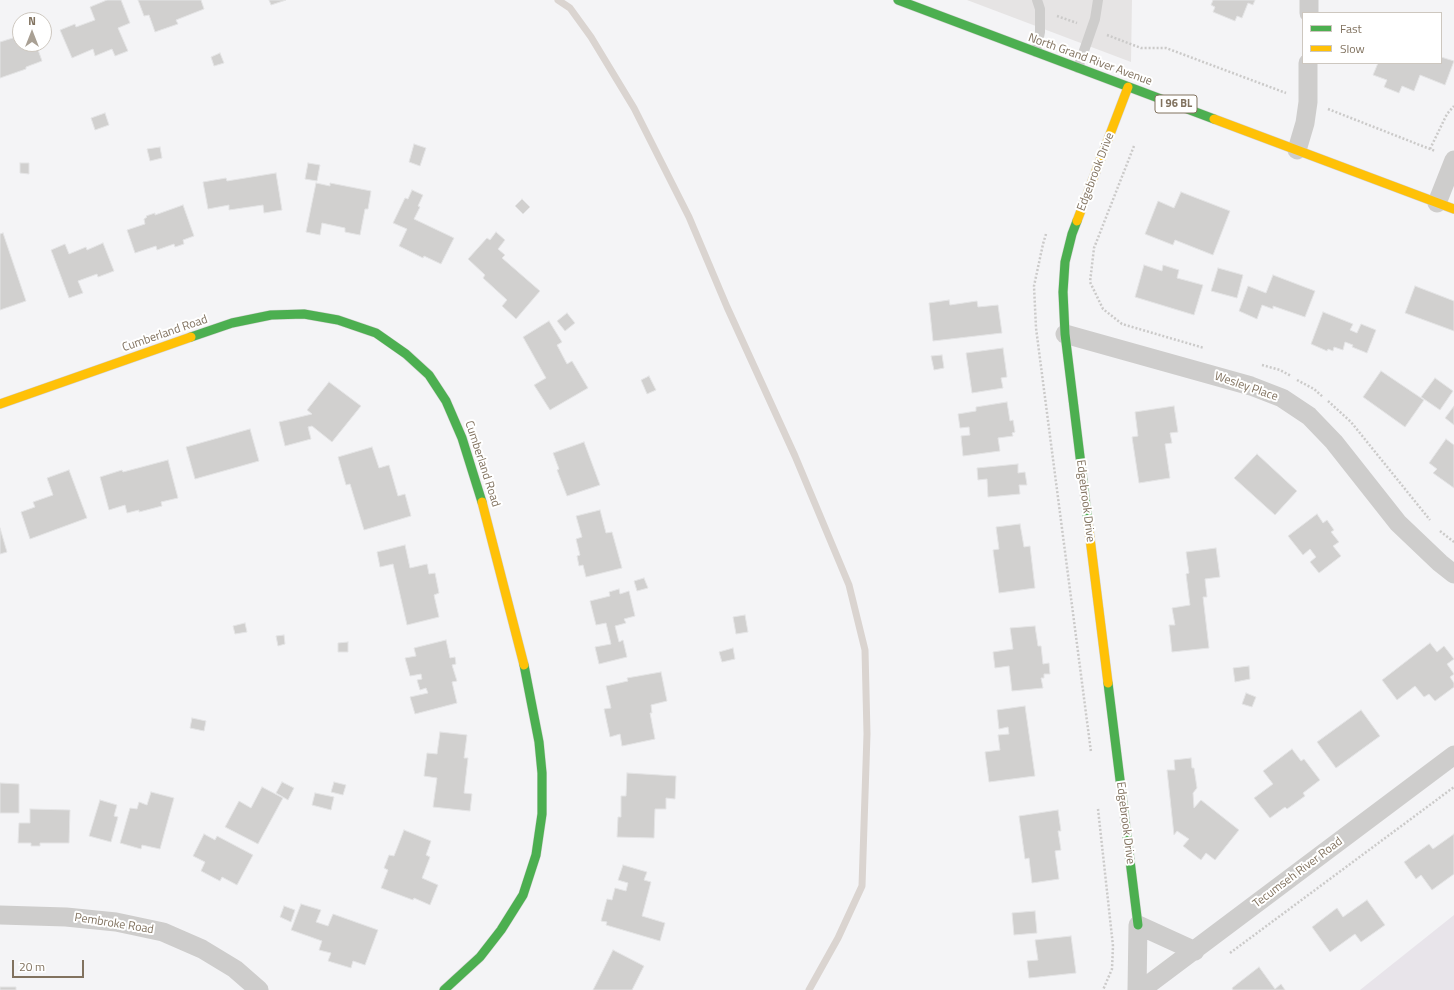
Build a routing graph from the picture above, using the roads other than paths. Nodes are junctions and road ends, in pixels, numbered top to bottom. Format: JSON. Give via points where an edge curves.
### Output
{"nodes":[{"id":1,"x":898,"y":0,"type":"edge"},
{"id":2,"x":1098,"y":0,"type":"edge"},
{"id":3,"x":1309,"y":0,"type":"edge"},
{"id":4,"x":1039,"y":5,"type":"edge"},
{"id":5,"x":1309,"y":12,"type":"edge"},
{"id":6,"x":1036,"y":52,"type":"junction"},
{"id":7,"x":1308,"y":64,"type":"edge"},
{"id":8,"x":1078,"y":68,"type":"junction"},
{"id":9,"x":1128,"y":86,"type":"junction"},
{"id":10,"x":1297,"y":150,"type":"junction"},
{"id":11,"x":1454,"y":160,"type":"edge"},
{"id":12,"x":1446,"y":206,"type":"edge"},
{"id":13,"x":1065,"y":334,"type":"junction"},
{"id":14,"x":0,"y":404,"type":"edge"},
{"id":15,"x":1454,"y":574,"type":"edge"},
{"id":16,"x":1454,"y":755,"type":"edge"},
{"id":17,"x":0,"y":915,"type":"edge"},
{"id":18,"x":1138,"y":925,"type":"junction"},
{"id":19,"x":1195,"y":951,"type":"junction"},
{"id":20,"x":259,"y":990,"type":"edge"},
{"id":21,"x":444,"y":990,"type":"edge"},
{"id":22,"x":1138,"y":990,"type":"edge"},
{"id":23,"x":1142,"y":990,"type":"edge"}],
"edges":[{"from":1,"to":6,"type":"street","name":"North Grand River Avenue","number":"I 96 BL"},
{"from":2,"to":8,"type":"lane","via":[[1095,19]]},
{"from":3,"to":5,"type":"street"},
{"from":4,"to":6,"type":"lane","via":[[1040,32]]},
{"from":6,"to":8,"type":"street","name":"North Grand River Avenue","number":"I 96 BL"},
{"from":7,"to":10,"type":"street","via":[[1308,102]]},
{"from":8,"to":9,"type":"street","name":"North Grand River Avenue","number":"I 96 BL"},
{"from":9,"to":10,"type":"street","name":"North Grand River Avenue","number":"I 96 BL"},
{"from":9,"to":13,"type":"street","name":"Edgebrook Drive","via":[[1072,234],[1065,262]]},
{"from":10,"to":12,"type":"street","name":"North Grand River Avenue","number":"I 96 BL"},
{"from":11,"to":12,"type":"street"},
{"from":13,"to":15,"type":"street","name":"Wesley Place","via":[[1251,386],[1282,398],[1309,416],[1334,442],[1398,523],[1440,564]]},
{"from":13,"to":18,"type":"street","name":"Edgebrook Drive"},
{"from":14,"to":21,"type":"street","name":"Cumberland Road","via":[[232,323],[272,315],[304,314],[338,320],[376,333],[406,354],[429,375],[446,401],[460,432],[480,493],[525,668],[542,773],[541,820],[536,855],[523,895],[480,957]]},
{"from":16,"to":19,"type":"street","name":"Tecumseh River Road"},
{"from":17,"to":20,"type":"street","name":"Pembroke Road","via":[[109,921],[163,932],[216,957],[235,969]]},
{"from":18,"to":19,"type":"street"},
{"from":18,"to":22,"type":"street","name":"Edgebrook Drive"},
{"from":19,"to":23,"type":"street","name":"Tecumseh River Road"}]}
